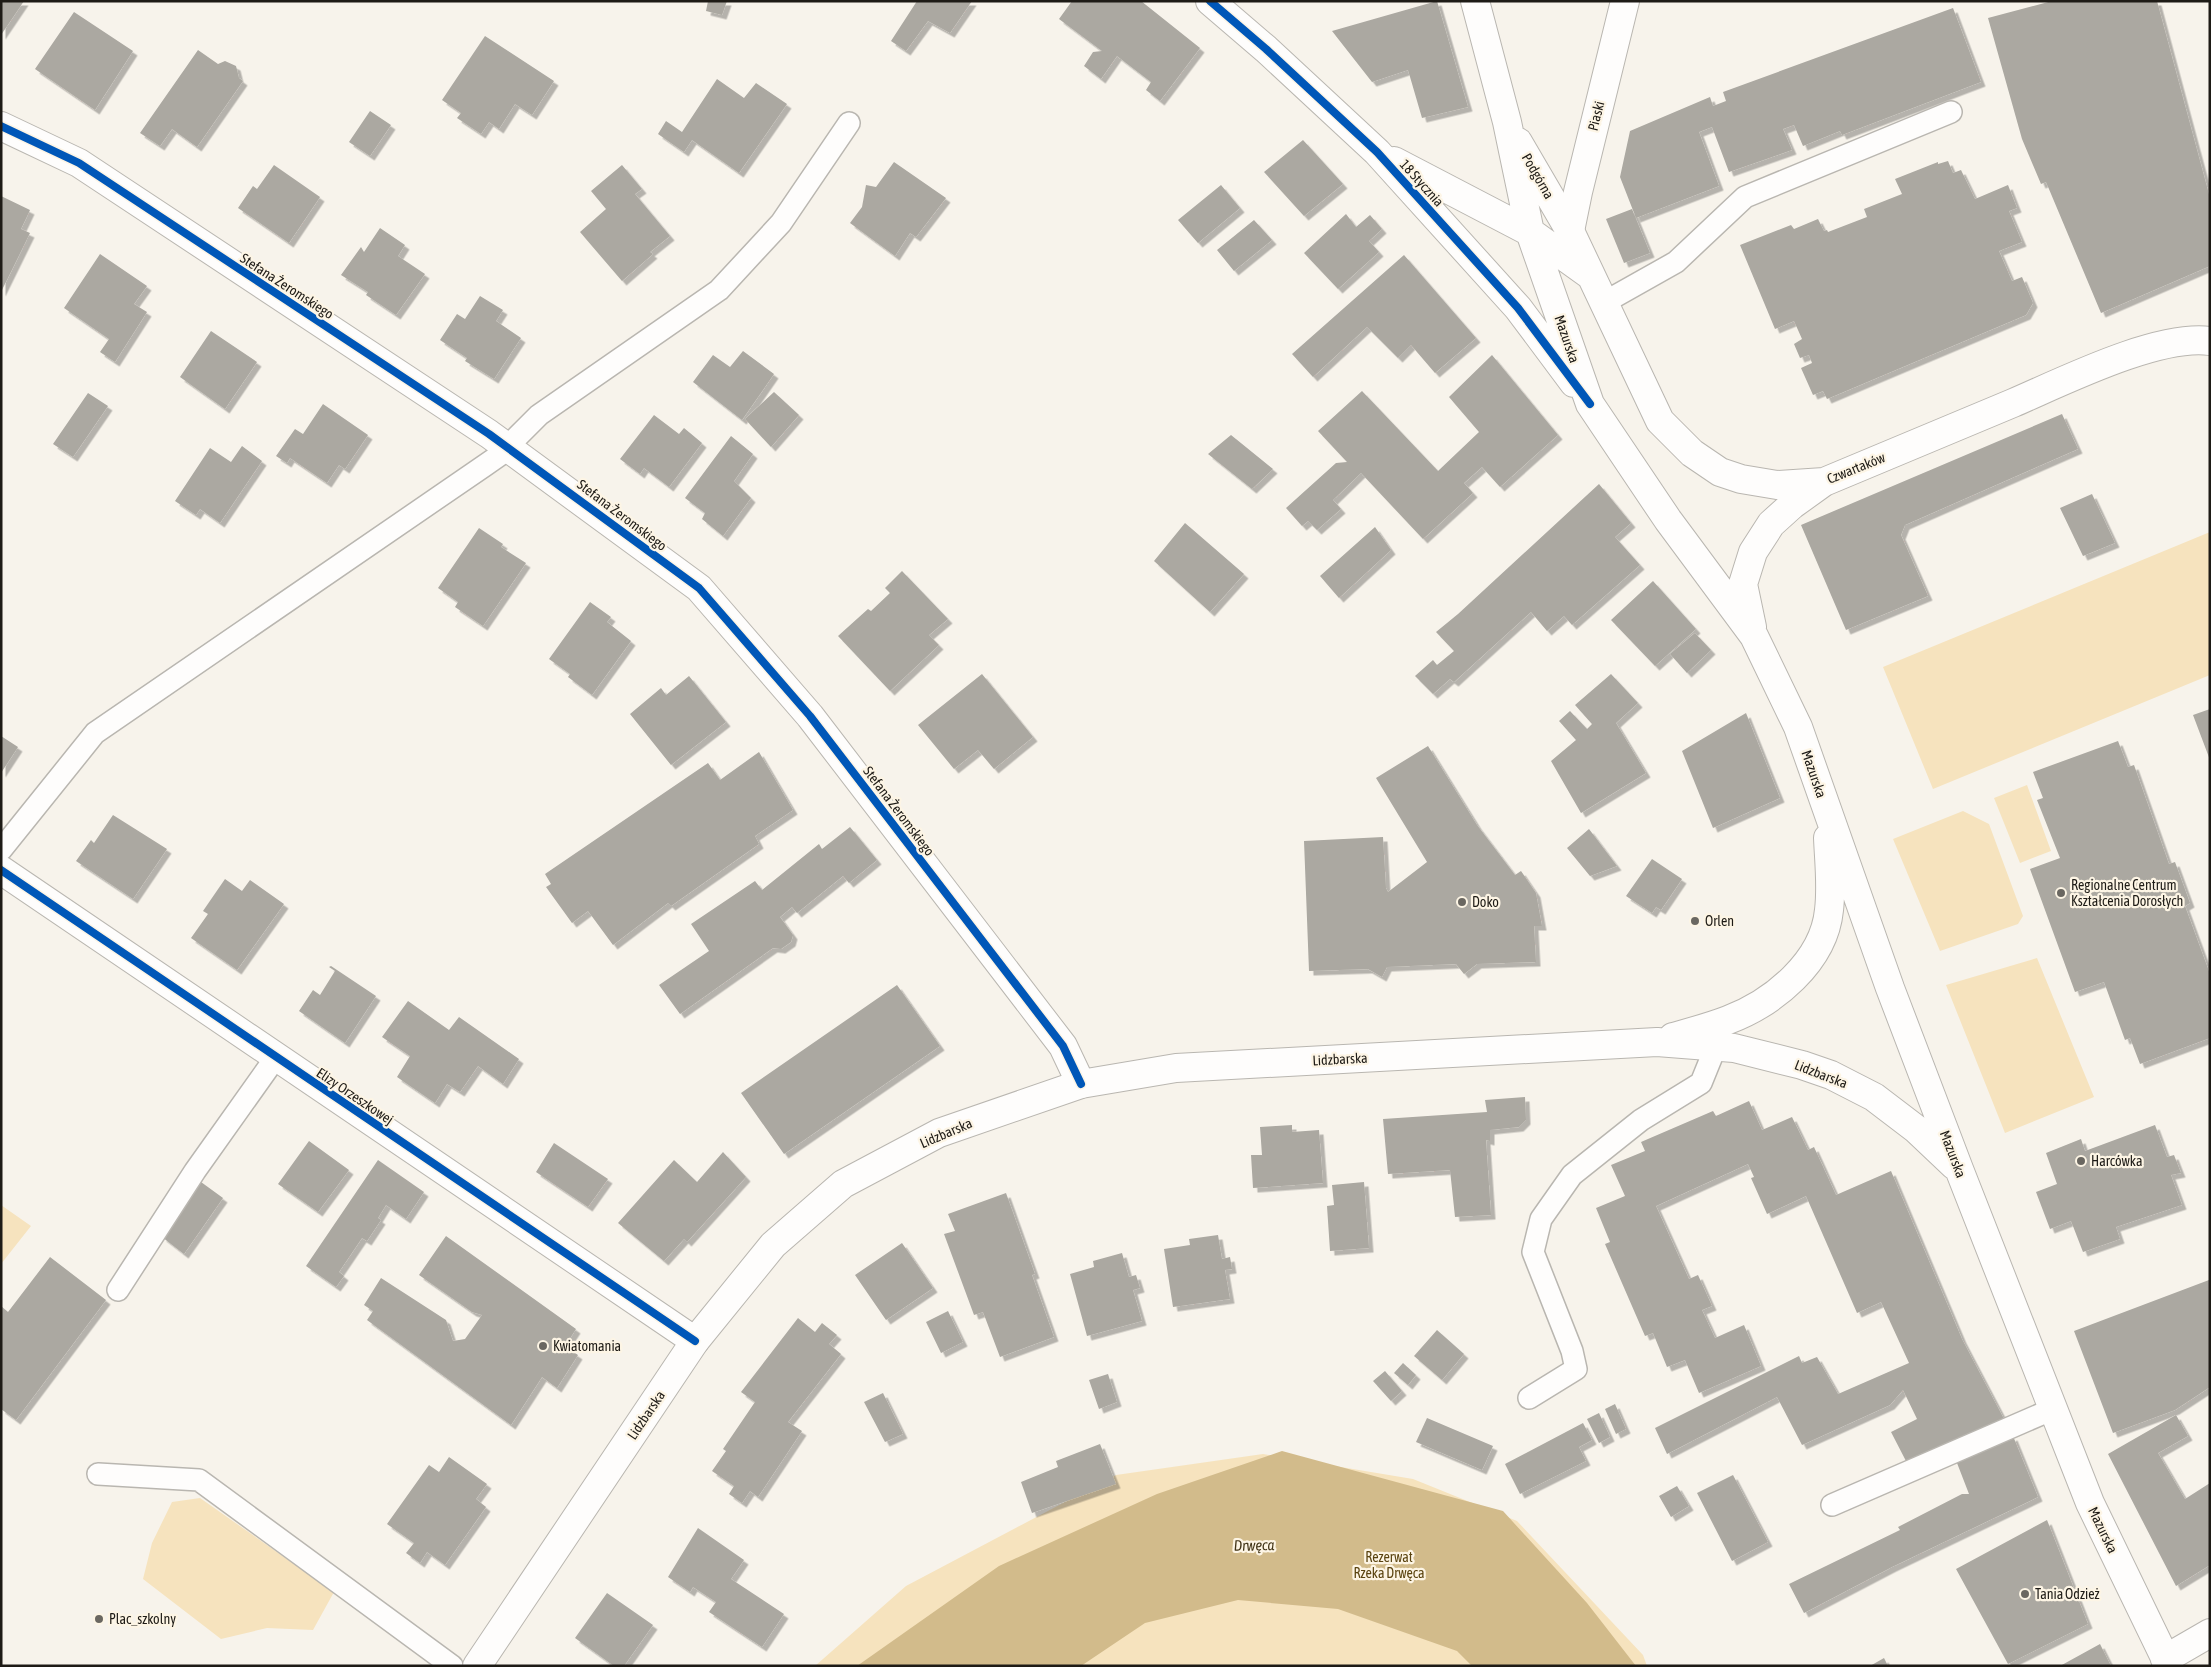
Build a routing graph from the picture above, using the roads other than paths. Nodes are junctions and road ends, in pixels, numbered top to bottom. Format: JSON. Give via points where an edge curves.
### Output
{"nodes":[{"id":1,"x":1210,"y":1,"type":"edge"},
{"id":2,"x":1475,"y":1,"type":"edge"},
{"id":3,"x":1624,"y":1,"type":"edge"},
{"id":4,"x":1951,"y":112,"type":"dead end"},
{"id":5,"x":1507,"y":122,"type":"junction"},
{"id":6,"x":849,"y":123,"type":"dead end"},
{"id":7,"x":1,"y":126,"type":"edge"},
{"id":8,"x":1377,"y":152,"type":"junction"},
{"id":9,"x":1570,"y":231,"type":"junction"},
{"id":10,"x":1530,"y":232,"type":"junction"},
{"id":11,"x":1593,"y":278,"type":"junction"},
{"id":12,"x":1604,"y":302,"type":"junction"},
{"id":13,"x":2210,"y":341,"type":"edge"},
{"id":14,"x":1590,"y":404,"type":"junction"},
{"id":15,"x":510,"y":448,"type":"junction"},
{"id":16,"x":1824,"y":482,"type":"junction"},
{"id":17,"x":1754,"y":636,"type":"junction"},
{"id":18,"x":1826,"y":806,"type":"junction"},
{"id":19,"x":1,"y":850,"type":"edge"},
{"id":20,"x":1,"y":870,"type":"edge"},
{"id":21,"x":1657,"y":1042,"type":"junction"},
{"id":22,"x":1716,"y":1046,"type":"junction"},
{"id":23,"x":276,"y":1058,"type":"junction"},
{"id":24,"x":1081,"y":1084,"type":"junction"},
{"id":25,"x":1959,"y":1169,"type":"junction"},
{"id":26,"x":118,"y":1290,"type":"dead end"},
{"id":27,"x":695,"y":1341,"type":"junction"},
{"id":28,"x":1529,"y":1398,"type":"dead end"},
{"id":29,"x":2053,"y":1409,"type":"junction"},
{"id":30,"x":98,"y":1474,"type":"dead end"},
{"id":31,"x":1832,"y":1506,"type":"dead end"},
{"id":32,"x":2210,"y":1633,"type":"edge"},
{"id":33,"x":2167,"y":1662,"type":"edge"},
{"id":34,"x":452,"y":1666,"type":"edge"},
{"id":35,"x":477,"y":1666,"type":"edge"}],
"edges":[{"from":1,"to":8,"type":"main road","name":"18 Stycznia"},
{"from":2,"to":5,"type":"main road","name":"Podgórna"},
{"from":3,"to":9,"type":"main road","name":"Piaski"},
{"from":4,"to":12,"type":"lane","via":[[1745,197],[1676,262]]},
{"from":5,"to":9,"type":"main road","name":"Podgórna"},
{"from":5,"to":10,"type":"main road","name":"Podgórna"},
{"from":6,"to":15,"type":"lane","via":[[781,223],[719,290],[539,415]]},
{"from":7,"to":15,"type":"main road","name":"Stefana Żeromskiego","via":[[79,163]]},
{"from":8,"to":10,"type":"main road","name":"18 Stycznia"},
{"from":8,"to":14,"type":"main road","name":"18 Stycznia","via":[[1518,308]]},
{"from":9,"to":11,"type":"main road","name":"Czwartaków"},
{"from":10,"to":11,"type":"main road","name":"Czwartaków"},
{"from":10,"to":14,"type":"main road","name":"Mazurska"},
{"from":11,"to":12,"type":"main road","name":"Czwartaków"},
{"from":12,"to":16,"type":"main road","name":"Czwartaków","via":[[1660,421],[1692,453],[1720,472],[1741,479],[1777,484]]},
{"from":13,"to":16,"type":"main road","name":"Czwartaków","via":[[2156,347],[2096,367]]},
{"from":14,"to":17,"type":"main road","name":"Mazurska","via":[[1668,520]]},
{"from":15,"to":19,"type":"lane","via":[[95,733]]},
{"from":15,"to":24,"type":"main road","name":"Stefana Żeromskiego","via":[[699,588],[810,716],[1063,1046]]},
{"from":16,"to":17,"type":"main road","name":"Mazurska","via":[[1772,524],[1753,552],[1743,584]]},
{"from":17,"to":18,"type":"main road","name":"Mazurska","via":[[1798,727]]},
{"from":18,"to":21,"type":"main road","name":"Lidzbarska","via":[[1829,912],[1820,946],[1799,972],[1769,1000],[1729,1020]]},
{"from":18,"to":25,"type":"main road","name":"Mazurska","via":[[1890,988]]},
{"from":20,"to":23,"type":"main road","name":"Elizy Orzeszkowej"},
{"from":21,"to":22,"type":"main road","name":"Lidzbarska"},
{"from":21,"to":24,"type":"main road","name":"Lidzbarska","via":[[1176,1068]]},
{"from":22,"to":25,"type":"main road","name":"Lidzbarska","via":[[1802,1065],[1831,1075],[1874,1097],[1916,1129]]},
{"from":22,"to":28,"type":"lane","via":[[1701,1083],[1641,1120],[1572,1175],[1541,1219],[1533,1252],[1576,1369]]},
{"from":23,"to":26,"type":"lane","via":[[195,1171]]},
{"from":23,"to":27,"type":"main road","name":"Elizy Orzeszkowej"},
{"from":24,"to":27,"type":"main road","name":"Lidzbarska","via":[[939,1133],[843,1184],[773,1245]]},
{"from":25,"to":29,"type":"main road","name":"Mazurska"},
{"from":27,"to":35,"type":"main road","name":"Lidzbarska"},
{"from":29,"to":31,"type":"lane"},
{"from":29,"to":33,"type":"main road","name":"Mazurska","via":[[2090,1503]]},
{"from":30,"to":34,"type":"lane","via":[[199,1480]]},
{"from":32,"to":33,"type":"main road"}]}
